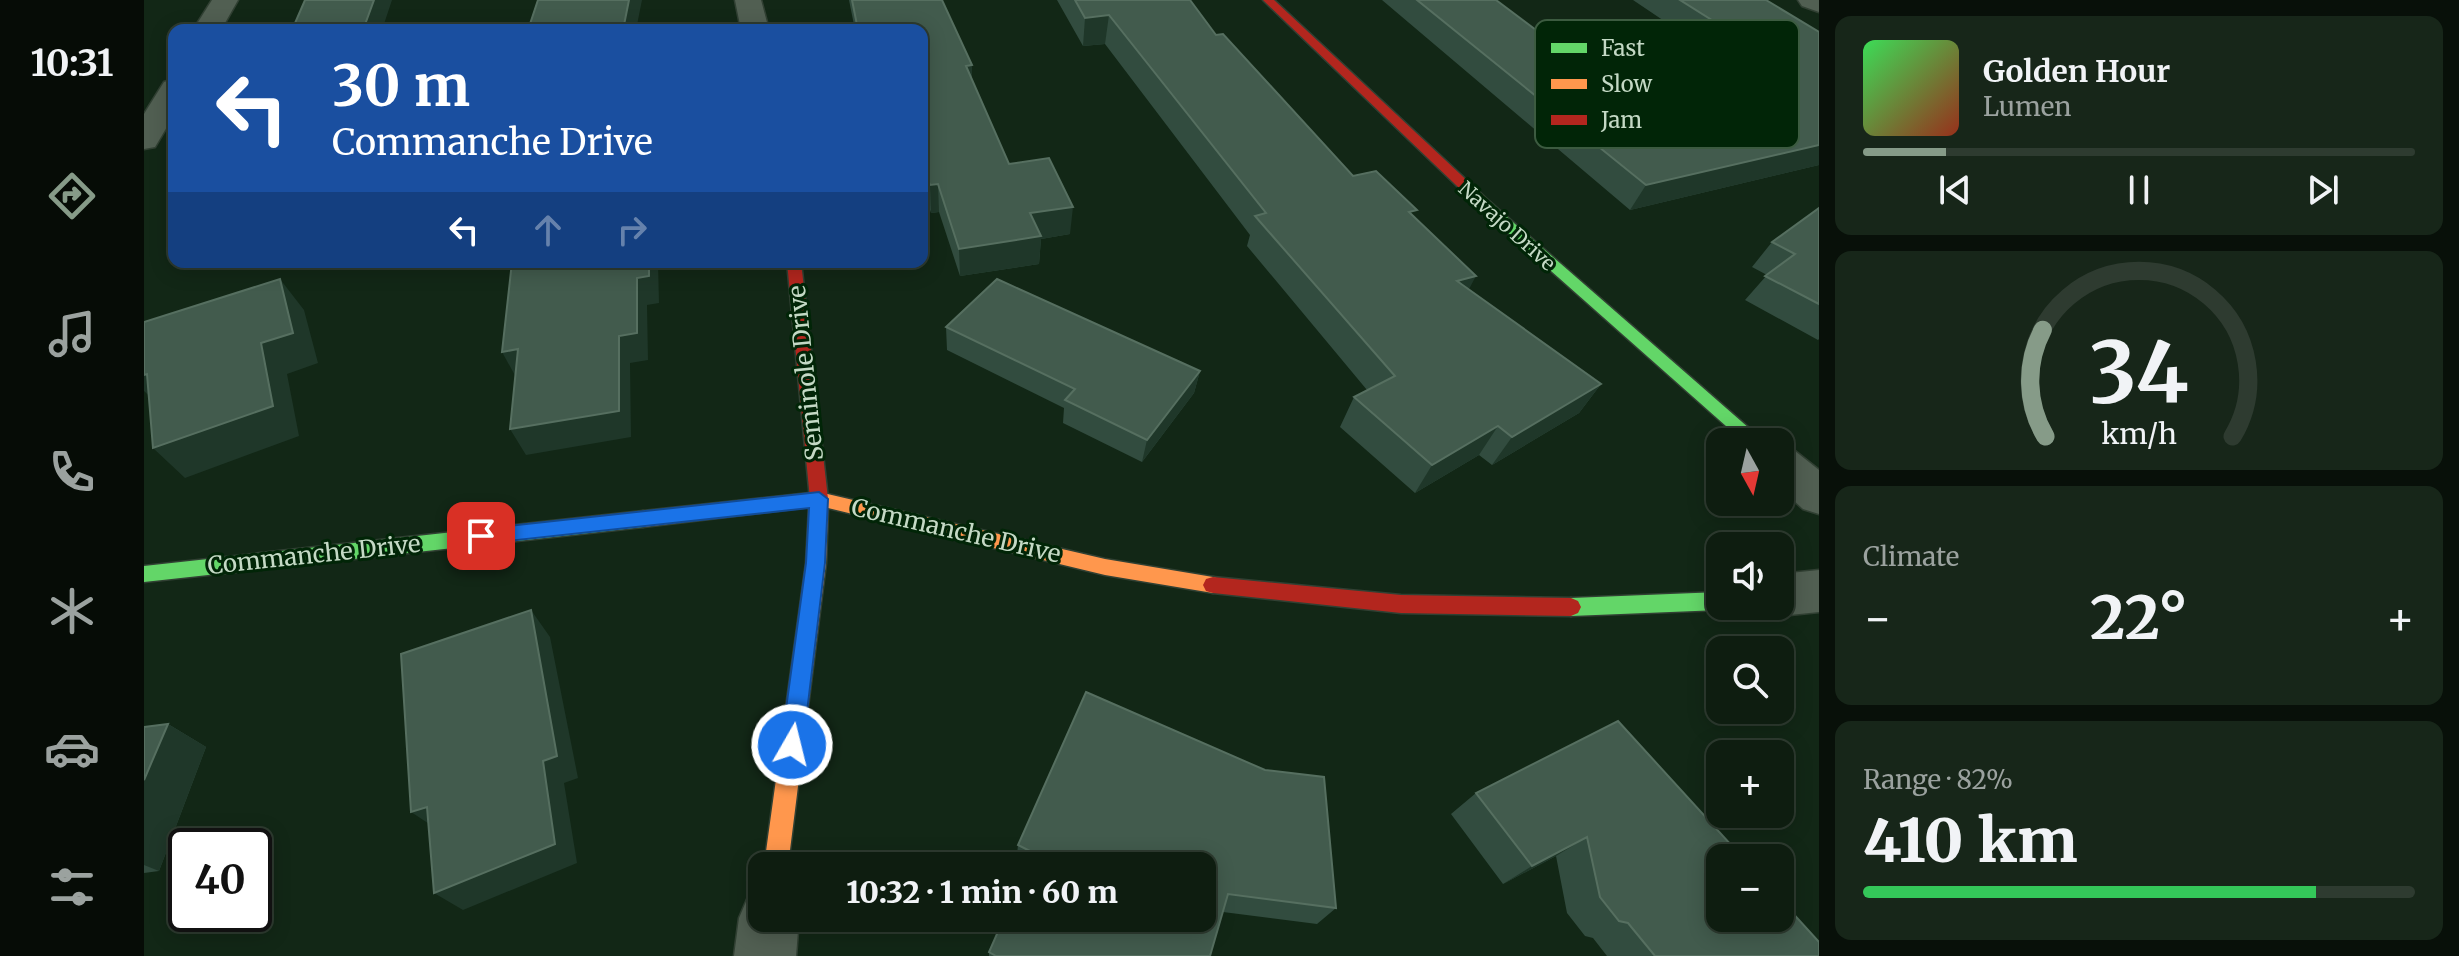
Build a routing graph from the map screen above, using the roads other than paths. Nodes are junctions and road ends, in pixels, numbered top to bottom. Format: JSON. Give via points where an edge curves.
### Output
{"nodes":[{"id":1,"x":225,"y":0,"type":"edge"},
{"id":2,"x":748,"y":0,"type":"edge"},
{"id":3,"x":1268,"y":0,"type":"edge"},
{"id":4,"x":1811,"y":0,"type":"edge"},
{"id":5,"x":1819,"y":4,"type":"edge"},
{"id":6,"x":211,"y":24,"type":"edge"},
{"id":7,"x":754,"y":24,"type":"edge"},
{"id":8,"x":168,"y":98,"type":"edge"},
{"id":9,"x":144,"y":140,"type":"edge"},
{"id":10,"x":795,"y":268,"type":"edge"},
{"id":11,"x":1740,"y":428,"type":"edge"},
{"id":12,"x":1794,"y":475,"type":"edge"},
{"id":13,"x":1819,"y":496,"type":"edge"},
{"id":14,"x":819,"y":499,"type":"junction"},
{"id":15,"x":144,"y":574,"type":"edge"},
{"id":16,"x":1819,"y":591,"type":"edge"},
{"id":17,"x":1794,"y":594,"type":"edge"},
{"id":18,"x":1706,"y":602,"type":"edge"},
{"id":19,"x":778,"y":852,"type":"edge"},
{"id":20,"x":768,"y":932,"type":"edge"},
{"id":21,"x":765,"y":956,"type":"edge"}],
"edges":[{"from":1,"to":6,"type":"street"},
{"from":2,"to":7,"type":"street"},
{"from":3,"to":11,"type":"street","name":"Navajo Drive","via":[[1446,171]]},
{"from":4,"to":5,"type":"street"},
{"from":8,"to":9,"type":"street"},
{"from":10,"to":14,"type":"street","name":"Seminole Drive"},
{"from":12,"to":13,"type":"street"},
{"from":14,"to":15,"type":"street","name":"Commanche Drive"},
{"from":14,"to":18,"type":"street","name":"Commanche Drive","via":[[1105,567],[1251,591],[1534,609]]},
{"from":14,"to":19,"type":"street","name":"Seminole Drive","via":[[816,563]]},
{"from":16,"to":17,"type":"street"},
{"from":20,"to":21,"type":"street"}]}
